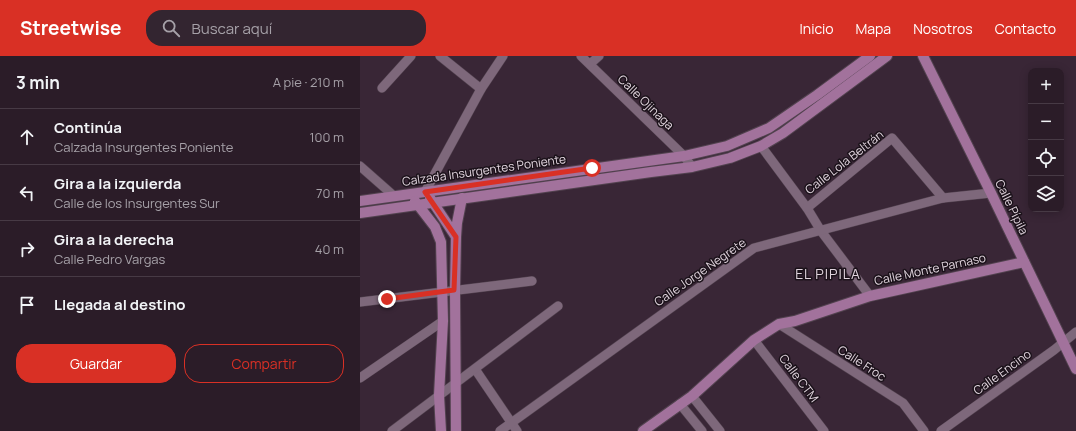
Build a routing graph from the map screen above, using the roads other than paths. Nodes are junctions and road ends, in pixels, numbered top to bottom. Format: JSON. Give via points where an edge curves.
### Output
{"nodes":[{"id":1,"x":411,"y":56,"type":"edge"},
{"id":2,"x":440,"y":56,"type":"edge"},
{"id":3,"x":503,"y":56,"type":"edge"},
{"id":4,"x":581,"y":56,"type":"edge"},
{"id":5,"x":599,"y":56,"type":"edge"},
{"id":6,"x":870,"y":56,"type":"edge"},
{"id":7,"x":887,"y":56,"type":"edge"},
{"id":8,"x":923,"y":56,"type":"edge"},
{"id":9,"x":932,"y":56,"type":"edge"},
{"id":10,"x":590,"y":64,"type":"junction"},
{"id":11,"x":933,"y":76,"type":"junction"},
{"id":12,"x":382,"y":88,"type":"dead end"},
{"id":13,"x":481,"y":89,"type":"junction"},
{"id":14,"x":820,"y":98,"type":"junction"},
{"id":15,"x":761,"y":146,"type":"junction"},
{"id":16,"x":684,"y":156,"type":"junction"},
{"id":17,"x":360,"y":166,"type":"edge"},
{"id":18,"x":692,"y":167,"type":"junction"},
{"id":19,"x":425,"y":192,"type":"junction"},
{"id":20,"x":991,"y":192,"type":"junction"},
{"id":21,"x":410,"y":194,"type":"junction"},
{"id":22,"x":394,"y":196,"type":"junction"},
{"id":23,"x":462,"y":198,"type":"junction"},
{"id":24,"x":943,"y":198,"type":"junction"},
{"id":25,"x":360,"y":200,"type":"edge"},
{"id":26,"x":433,"y":202,"type":"junction"},
{"id":27,"x":418,"y":206,"type":"junction"},
{"id":28,"x":806,"y":208,"type":"junction"},
{"id":29,"x":360,"y":213,"type":"edge"},
{"id":30,"x":821,"y":230,"type":"junction"},
{"id":31,"x":456,"y":237,"type":"junction"},
{"id":32,"x":1024,"y":262,"type":"junction"},
{"id":33,"x":532,"y":281,"type":"dead end"},
{"id":34,"x":454,"y":290,"type":"junction"},
{"id":35,"x":442,"y":292,"type":"junction"},
{"id":36,"x":870,"y":296,"type":"junction"},
{"id":37,"x":360,"y":302,"type":"edge"},
{"id":38,"x":558,"y":306,"type":"dead end"},
{"id":39,"x":444,"y":321,"type":"junction"},
{"id":40,"x":779,"y":324,"type":"junction"},
{"id":41,"x":1076,"y":332,"type":"edge"},
{"id":42,"x":754,"y":340,"type":"junction"},
{"id":43,"x":1063,"y":342,"type":"junction"},
{"id":44,"x":475,"y":369,"type":"junction"},
{"id":45,"x":1076,"y":369,"type":"edge"},
{"id":46,"x":360,"y":378,"type":"edge"},
{"id":47,"x":456,"y":382,"type":"junction"},
{"id":48,"x":439,"y":395,"type":"junction"},
{"id":49,"x":692,"y":396,"type":"junction"},
{"id":50,"x":680,"y":404,"type":"junction"},
{"id":51,"x":512,"y":422,"type":"junction"},
{"id":52,"x":392,"y":431,"type":"edge"},
{"id":53,"x":441,"y":431,"type":"edge"},
{"id":54,"x":456,"y":431,"type":"edge"},
{"id":55,"x":500,"y":431,"type":"edge"},
{"id":56,"x":517,"y":431,"type":"edge"},
{"id":57,"x":643,"y":431,"type":"edge"},
{"id":58,"x":702,"y":431,"type":"edge"},
{"id":59,"x":720,"y":431,"type":"edge"},
{"id":60,"x":824,"y":431,"type":"edge"},
{"id":61,"x":924,"y":431,"type":"edge"},
{"id":62,"x":941,"y":431,"type":"edge"}],
"edges":[{"from":1,"to":12,"type":"street"},
{"from":2,"to":13,"type":"street"},
{"from":3,"to":13,"type":"street"},
{"from":4,"to":10,"type":"street","name":"Calle Ojinaga"},
{"from":5,"to":10,"type":"street"},
{"from":6,"to":14,"type":"street","name":"Calzada Insurgentes Poniente"},
{"from":7,"to":14,"type":"street","name":"Calzada Insurgentes Poniente"},
{"from":8,"to":11,"type":"street","name":"Calle Pípila"},
{"from":9,"to":11,"type":"street"},
{"from":10,"to":16,"type":"street","name":"Calle Ojinaga"},
{"from":11,"to":20,"type":"street","name":"Calle Pípila"},
{"from":13,"to":19,"type":"street"},
{"from":14,"to":15,"type":"street","name":"Calzada Insurgentes Poniente","via":[[783,133]]},
{"from":14,"to":16,"type":"street","name":"Calzada Insurgentes Poniente","via":[[769,128],[726,146]]},
{"from":15,"to":18,"type":"street","name":"Calzada Insurgentes Poniente","via":[[730,158]]},
{"from":15,"to":28,"type":"street"},
{"from":16,"to":18,"type":"street","name":"Calle Ojinaga"},
{"from":16,"to":19,"type":"street","name":"Calzada Insurgentes Poniente"},
{"from":17,"to":22,"type":"street"},
{"from":18,"to":23,"type":"street","name":"Calzada Insurgentes Poniente"},
{"from":19,"to":21,"type":"street","name":"Calzada Insurgentes Poniente"},
{"from":19,"to":26,"type":"street"},
{"from":20,"to":24,"type":"street","name":"Calle Jorge Negrete"},
{"from":20,"to":32,"type":"street","name":"Calle Pípila"},
{"from":21,"to":22,"type":"street","name":"Calzada Insurgentes Poniente"},
{"from":21,"to":27,"type":"street"},
{"from":22,"to":25,"type":"street","name":"Calzada Insurgentes Poniente"},
{"from":23,"to":26,"type":"street","name":"Calzada Insurgentes Poniente"},
{"from":23,"to":31,"type":"street","via":[[456,223]]},
{"from":24,"to":28,"type":"street","name":"Calle Lola Beltrán","via":[[892,138]]},
{"from":24,"to":30,"type":"street","name":"Calle Jorge Negrete"},
{"from":26,"to":27,"type":"street","name":"Calzada Insurgentes Poniente"},
{"from":26,"to":31,"type":"street"},
{"from":27,"to":29,"type":"street","name":"Calzada Insurgentes Poniente"},
{"from":27,"to":35,"type":"street","via":[[434,227],[441,242]]},
{"from":28,"to":30,"type":"street"},
{"from":30,"to":36,"type":"street"},
{"from":30,"to":51,"type":"street","name":"Calle Jorge Negrete","via":[[754,248]]},
{"from":31,"to":34,"type":"street"},
{"from":32,"to":36,"type":"street","name":"Calle Monte Parnaso"},
{"from":32,"to":43,"type":"street","name":"Calle Pípila"},
{"from":33,"to":34,"type":"street"},
{"from":34,"to":35,"type":"street"},
{"from":34,"to":47,"type":"street"},
{"from":35,"to":37,"type":"street"},
{"from":35,"to":39,"type":"street"},
{"from":36,"to":40,"type":"street","name":"Calle Monte Parnaso"},
{"from":38,"to":44,"type":"street"},
{"from":39,"to":46,"type":"street"},
{"from":39,"to":48,"type":"street"},
{"from":40,"to":42,"type":"street","name":"Calle Monte Parnaso"},
{"from":40,"to":61,"type":"street","name":"Calle Froc","via":[[902,403]]},
{"from":41,"to":43,"type":"street","name":"Calle Encino"},
{"from":42,"to":49,"type":"street","name":"Calle Monte Parnaso"},
{"from":42,"to":60,"type":"street","name":"Calle CTM"},
{"from":43,"to":45,"type":"street","name":"Calle Pípila"},
{"from":43,"to":62,"type":"street","name":"Calle Encino"},
{"from":44,"to":47,"type":"street"},
{"from":44,"to":51,"type":"street"},
{"from":47,"to":48,"type":"street"},
{"from":47,"to":54,"type":"street"},
{"from":48,"to":52,"type":"street"},
{"from":48,"to":53,"type":"street"},
{"from":49,"to":50,"type":"street","name":"Calle Monte Parnaso"},
{"from":49,"to":59,"type":"street"},
{"from":50,"to":57,"type":"street","name":"Calle Monte Parnaso"},
{"from":50,"to":58,"type":"street"},
{"from":51,"to":55,"type":"street","name":"Calle Jorge Negrete"},
{"from":51,"to":56,"type":"street"}]}
